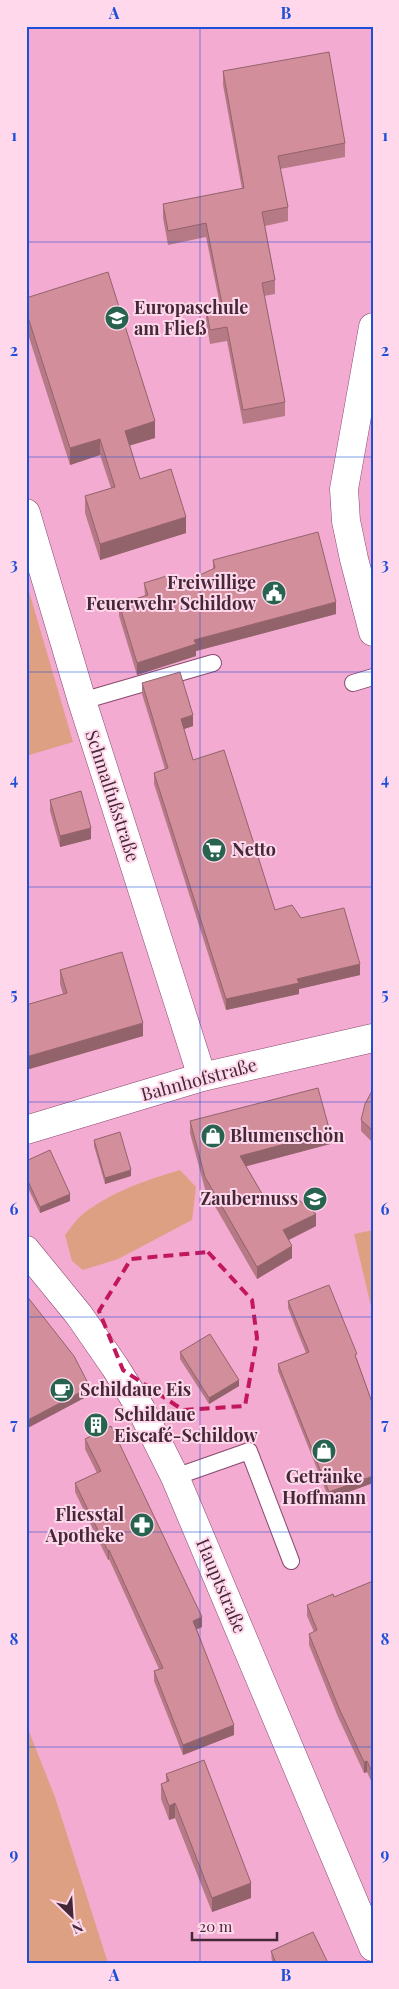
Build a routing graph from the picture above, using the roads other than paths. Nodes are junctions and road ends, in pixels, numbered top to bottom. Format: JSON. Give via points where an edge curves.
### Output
{"nodes":[{"id":1,"x":373,"y":327,"type":"edge"},
{"id":2,"x":26,"y":513,"type":"edge"},
{"id":3,"x":373,"y":632,"type":"edge"},
{"id":4,"x":213,"y":663,"type":"dead end"},
{"id":5,"x":373,"y":677,"type":"edge"},
{"id":6,"x":353,"y":683,"type":"dead end"},
{"id":7,"x":82,"y":701,"type":"junction"},
{"id":8,"x":373,"y":1038,"type":"edge"},
{"id":9,"x":202,"y":1077,"type":"junction"},
{"id":10,"x":26,"y":1130,"type":"edge"},
{"id":11,"x":26,"y":1250,"type":"edge"},
{"id":12,"x":175,"y":1476,"type":"junction"},
{"id":13,"x":291,"y":1560,"type":"dead end"},
{"id":14,"x":373,"y":1947,"type":"edge"}],
"edges":[{"from":1,"to":3,"type":"street","via":[[344,489],[346,521]]},
{"from":2,"to":7,"type":"street","name":"Schmalfußstraße"},
{"from":4,"to":7,"type":"lane"},
{"from":5,"to":6,"type":"lane"},
{"from":7,"to":9,"type":"street","name":"Schmalfußstraße"},
{"from":8,"to":9,"type":"street","name":"Bahnhofstraße"},
{"from":9,"to":10,"type":"street","name":"Bahnhofstraße"},
{"from":11,"to":12,"type":"street","name":"Hauptstraße","via":[[79,1315],[115,1367],[141,1409]]},
{"from":12,"to":13,"type":"lane","via":[[249,1451]]},
{"from":12,"to":14,"type":"street","name":"Hauptstraße"}]}
